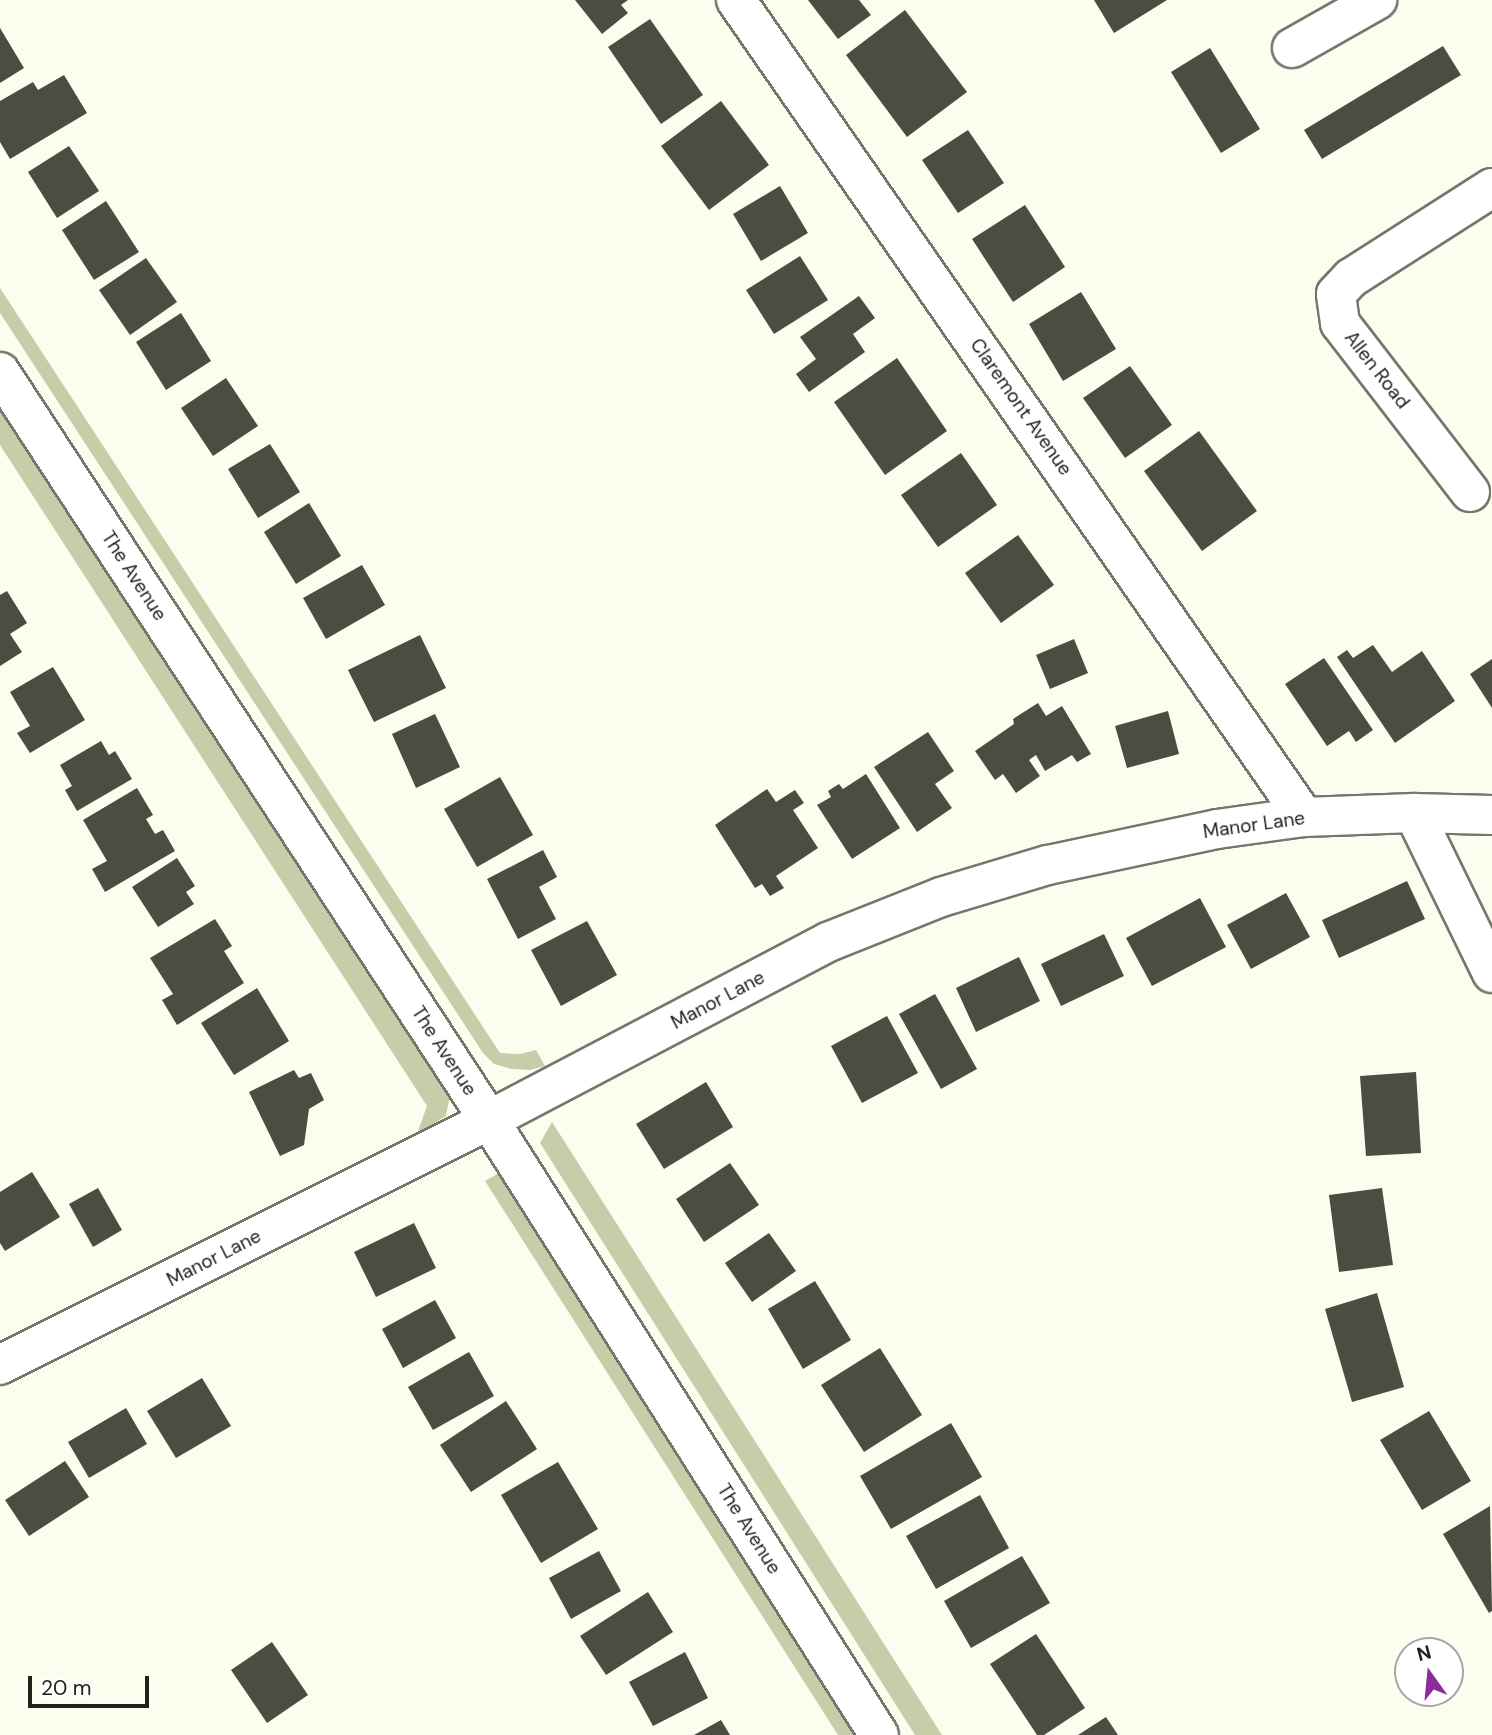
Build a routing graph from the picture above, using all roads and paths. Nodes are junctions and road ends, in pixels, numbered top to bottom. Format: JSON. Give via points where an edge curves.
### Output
{"nodes":[{"id":1,"x":736,"y":0,"type":"edge"},
{"id":2,"x":1377,"y":0,"type":"edge"},
{"id":3,"x":1292,"y":48,"type":"dead end"},
{"id":4,"x":1492,"y":188,"type":"edge"},
{"id":5,"x":0,"y":372,"type":"edge"},
{"id":6,"x":1470,"y":492,"type":"dead end"},
{"id":7,"x":1414,"y":813,"type":"junction"},
{"id":8,"x":1492,"y":815,"type":"edge"},
{"id":9,"x":1304,"y":817,"type":"junction"},
{"id":10,"x":1492,"y":974,"type":"edge"},
{"id":11,"x":489,"y":1120,"type":"junction"},
{"id":12,"x":0,"y":1365,"type":"edge"},
{"id":13,"x":879,"y":1735,"type":"edge"}],
"edges":[{"from":1,"to":9,"type":"street","name":"Claremont Avenue"},
{"from":2,"to":3,"type":"street"},
{"from":4,"to":6,"type":"street","name":"Allen Road","via":[[1351,278],[1336,294],[1340,323]]},
{"from":5,"to":11,"type":"street","name":"The Avenue"},
{"from":7,"to":8,"type":"street","name":"Manor Lane"},
{"from":7,"to":9,"type":"street","name":"Manor Lane"},
{"from":7,"to":10,"type":"street"},
{"from":9,"to":11,"type":"street","name":"Manor Lane","via":[[1155,840],[941,897],[828,942]]},
{"from":11,"to":12,"type":"street","name":"Manor Lane"},
{"from":11,"to":13,"type":"street","name":"The Avenue"}]}
